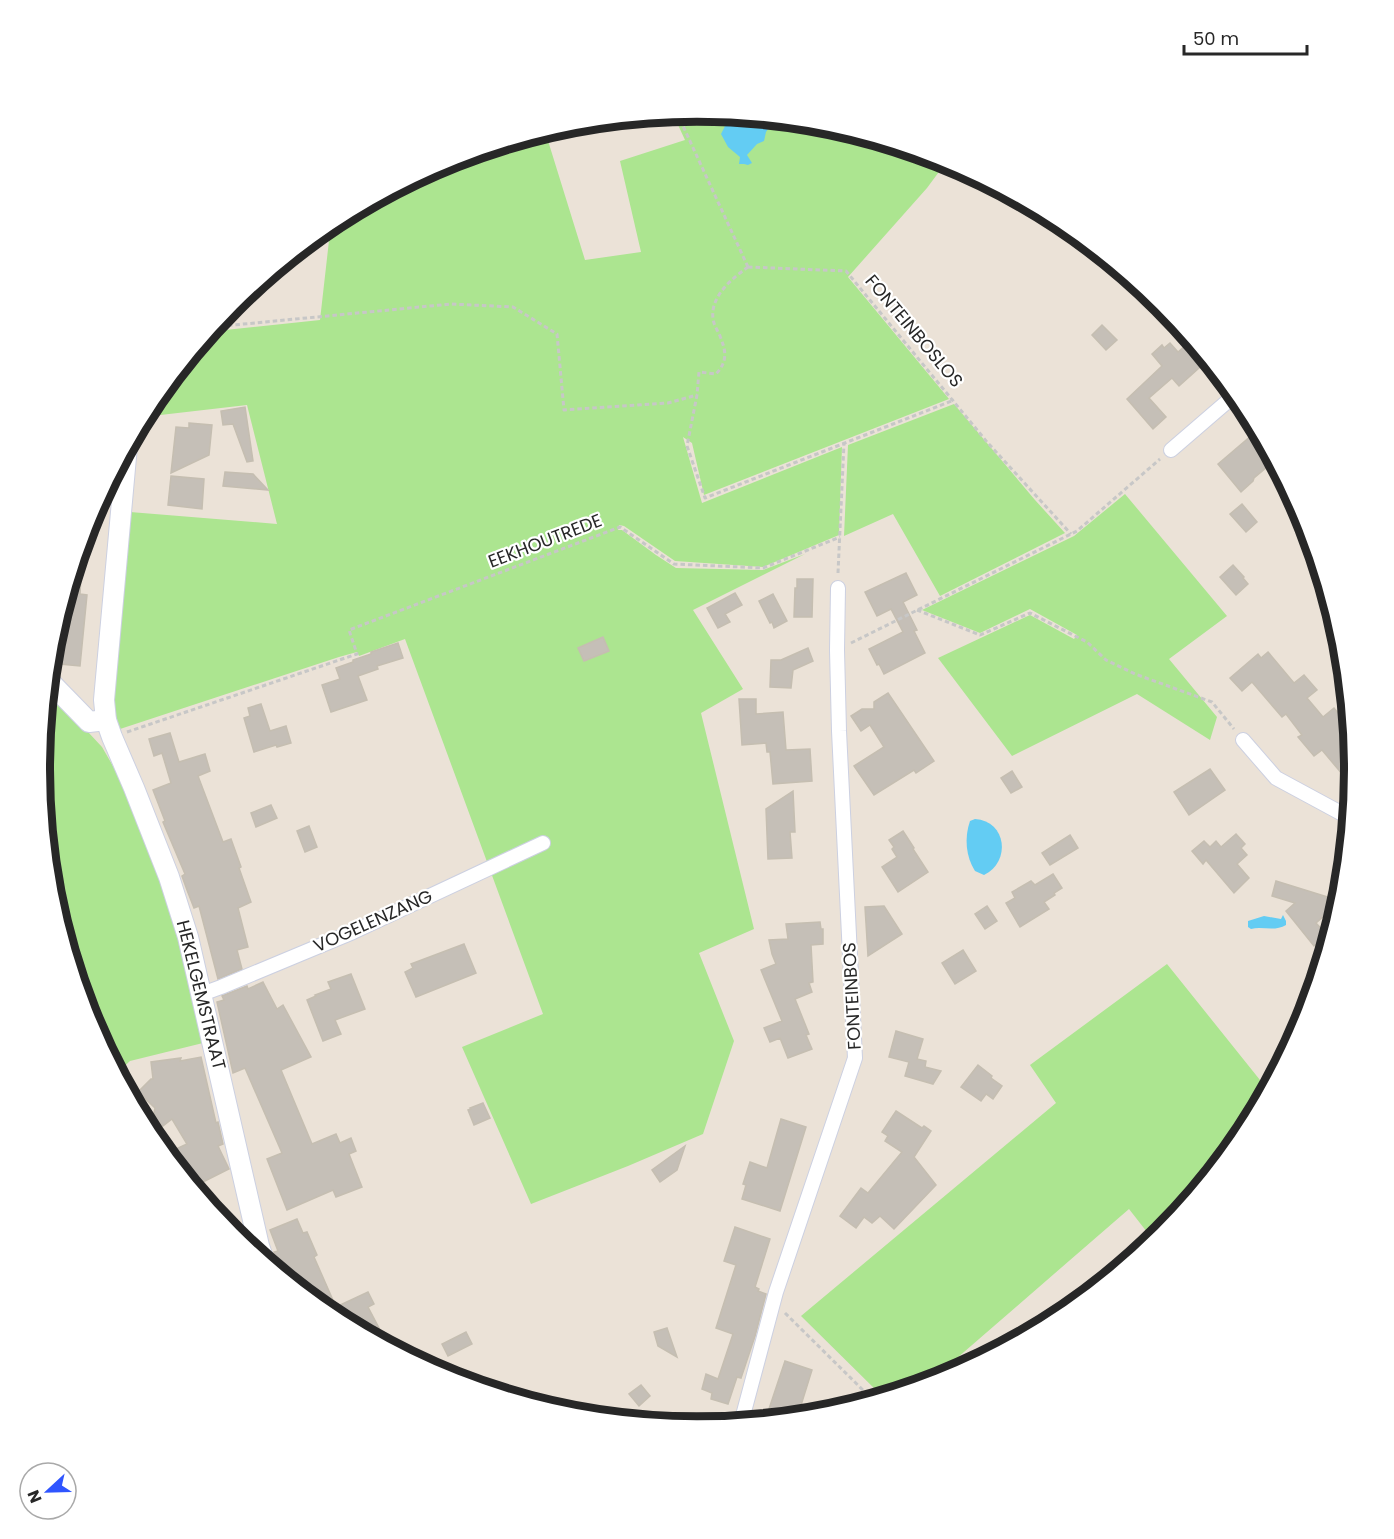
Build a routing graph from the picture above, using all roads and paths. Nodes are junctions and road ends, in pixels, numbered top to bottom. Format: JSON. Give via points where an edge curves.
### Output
{"nodes":[{"id":1,"x":681,"y":122,"type":"edge"},
{"id":2,"x":748,"y":267,"type":"junction"},
{"id":3,"x":226,"y":326,"type":"edge"},
{"id":4,"x":697,"y":395,"type":"junction"},
{"id":5,"x":954,"y":400,"type":"junction"},
{"id":6,"x":1228,"y":400,"type":"edge"},
{"id":7,"x":844,"y":443,"type":"junction"},
{"id":8,"x":1171,"y":450,"type":"joint"},
{"id":9,"x":125,"y":466,"type":"edge"},
{"id":10,"x":1071,"y":534,"type":"junction"},
{"id":11,"x":840,"y":537,"type":"junction"},
{"id":12,"x":838,"y":588,"type":"joint"},
{"id":13,"x":917,"y":610,"type":"junction"},
{"id":14,"x":837,"y":650,"type":"junction"},
{"id":15,"x":55,"y":687,"type":"edge"},
{"id":16,"x":109,"y":728,"type":"junction"},
{"id":17,"x":1243,"y":740,"type":"joint"},
{"id":18,"x":1343,"y":814,"type":"edge"},
{"id":19,"x":543,"y":843,"type":"dead end"},
{"id":20,"x":202,"y":994,"type":"junction"},
{"id":21,"x":259,"y":1246,"type":"edge"},
{"id":22,"x":774,"y":1301,"type":"junction"},
{"id":23,"x":867,"y":1394,"type":"edge"},
{"id":24,"x":742,"y":1416,"type":"edge"}],
"edges":[{"from":1,"to":2,"type":"path"},
{"from":2,"to":4,"type":"path","via":[[734,276],[716,300],[714,324],[726,360],[716,374],[699,372]]},
{"from":2,"to":5,"type":"path","name":"FONTEINBOSLOS","via":[[846,271]]},
{"from":3,"to":4,"type":"path","via":[[451,304],[513,307],[557,334],[564,410],[668,404]]},
{"from":4,"to":7,"type":"path","name":"FONTEINBOSLOS","via":[[687,446],[705,498]]},
{"from":5,"to":7,"type":"path","name":"FONTEINBOSLOS"},
{"from":5,"to":10,"type":"path"},
{"from":6,"to":8,"type":"street"},
{"from":7,"to":11,"type":"path"},
{"from":8,"to":10,"type":"path"},
{"from":9,"to":16,"type":"street","name":"HEKELGEMSTRAAT","via":[[104,700]]},
{"from":10,"to":13,"type":"path"},
{"from":11,"to":12,"type":"path"},
{"from":11,"to":16,"type":"path","name":"EEKHOUTREDE","via":[[763,568],[674,564],[620,527],[349,630],[357,654]]},
{"from":12,"to":14,"type":"street","name":"FONTEINBOS"},
{"from":13,"to":14,"type":"path"},
{"from":13,"to":17,"type":"path","via":[[980,635],[1030,613],[1087,642],[1106,660],[1212,702]]},
{"from":14,"to":22,"type":"street","name":"FONTEINBOS","via":[[855,1058]]},
{"from":15,"to":16,"type":"street","via":[[89,722]]},
{"from":16,"to":20,"type":"street","name":"HEKELGEMSTRAAT","via":[[169,877]]},
{"from":17,"to":18,"type":"street","via":[[1276,778]]},
{"from":19,"to":20,"type":"street","name":"VOGELENZANG","via":[[362,927]]},
{"from":20,"to":21,"type":"street","name":"HEKELGEMSTRAAT"},
{"from":22,"to":23,"type":"path"},
{"from":22,"to":24,"type":"street","name":"FONTEINBOS"}]}
